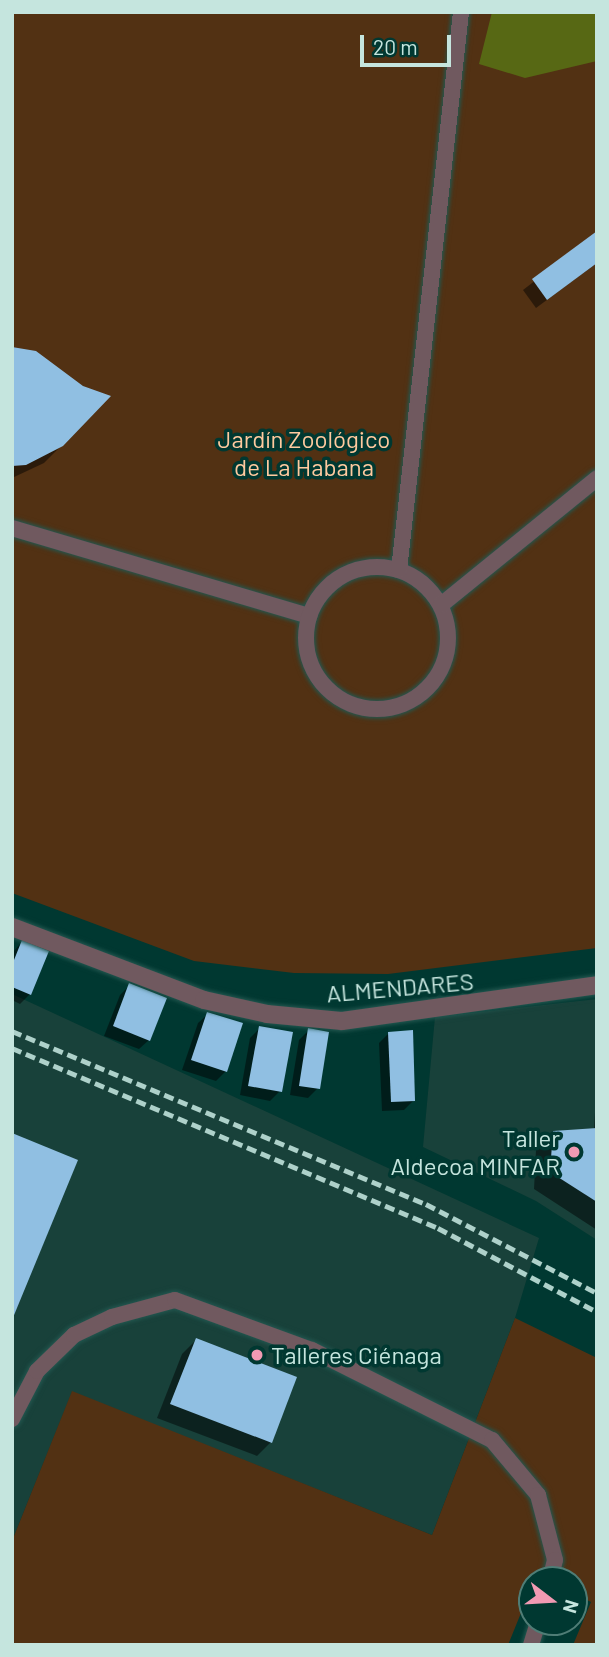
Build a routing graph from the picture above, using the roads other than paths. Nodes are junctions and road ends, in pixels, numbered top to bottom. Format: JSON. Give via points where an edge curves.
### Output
{"nodes":[{"id":1,"x":461,"y":12,"type":"edge"},
{"id":2,"x":597,"y":478,"type":"edge"},
{"id":3,"x":12,"y":528,"type":"edge"},
{"id":4,"x":399,"y":570,"type":"junction"},
{"id":5,"x":441,"y":606,"type":"junction"},
{"id":6,"x":309,"y":616,"type":"junction"},
{"id":7,"x":12,"y":927,"type":"edge"},
{"id":8,"x":597,"y":985,"type":"edge"},
{"id":9,"x":12,"y":1419,"type":"edge"},
{"id":10,"x":554,"y":1566,"type":"edge"}],
"edges":[{"from":1,"to":4,"type":"lane"},
{"from":2,"to":5,"type":"lane"},
{"from":3,"to":6,"type":"lane"},
{"from":4,"to":5,"type":"lane","via":[[431,590]]},
{"from":4,"to":6,"type":"lane","via":[[381,566],[345,574],[329,585]]},
{"from":5,"to":6,"type":"lane","via":[[449,642],[438,677],[410,702],[383,710],[355,707],[324,687],[307,654]]},
{"from":7,"to":8,"type":"street","name":"ALMENDARES","via":[[204,1000],[267,1014],[342,1021]]},
{"from":9,"to":10,"type":"lane","via":[[37,1371],[74,1335],[112,1317],[176,1300],[312,1350],[492,1440],[538,1495]]}]}
